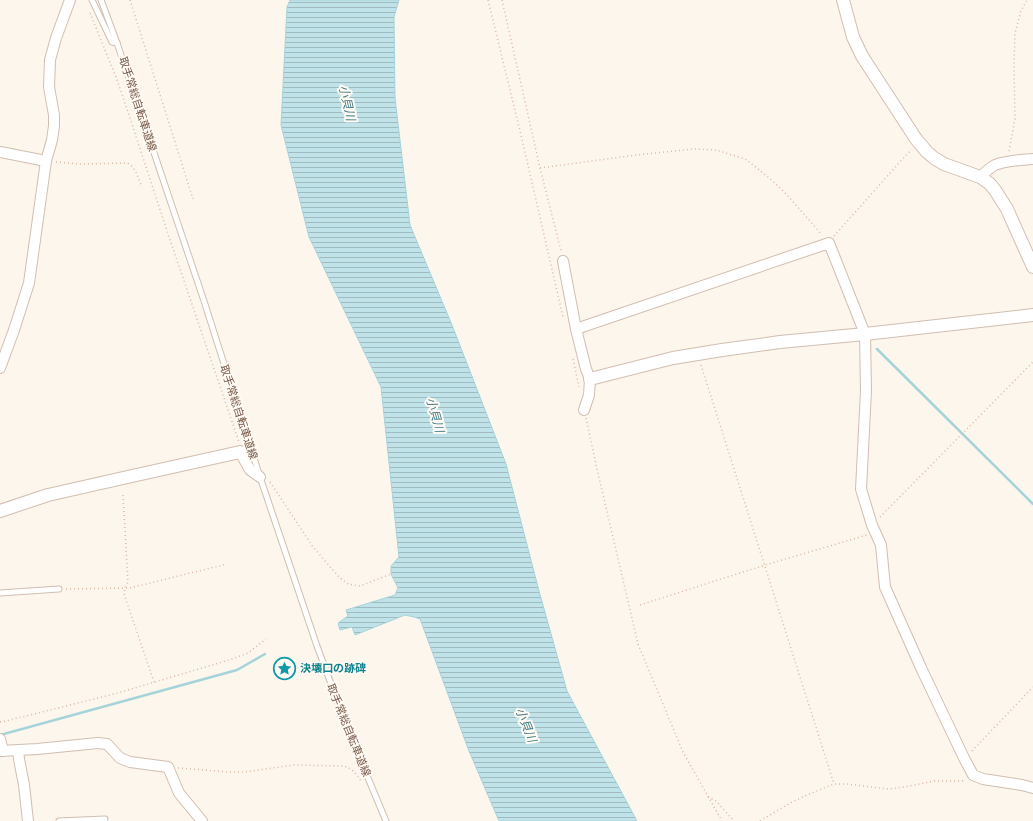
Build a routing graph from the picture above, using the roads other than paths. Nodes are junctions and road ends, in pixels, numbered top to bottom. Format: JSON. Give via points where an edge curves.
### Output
{"nodes":[{"id":1,"x":67,"y":0,"type":"edge"},
{"id":2,"x":92,"y":0,"type":"edge"},
{"id":3,"x":101,"y":0,"type":"edge"},
{"id":4,"x":843,"y":0,"type":"edge"},
{"id":5,"x":117,"y":42,"type":"junction"},
{"id":6,"x":0,"y":152,"type":"edge"},
{"id":7,"x":1033,"y":159,"type":"edge"},
{"id":8,"x":46,"y":161,"type":"junction"},
{"id":9,"x":980,"y":178,"type":"junction"},
{"id":10,"x":563,"y":261,"type":"road end"},
{"id":11,"x":1033,"y":267,"type":"edge"},
{"id":12,"x":1030,"y":317,"type":"edge"},
{"id":13,"x":576,"y":329,"type":"junction"},
{"id":14,"x":865,"y":334,"type":"junction"},
{"id":15,"x":0,"y":368,"type":"edge"},
{"id":16,"x":590,"y":379,"type":"junction"},
{"id":17,"x":584,"y":410,"type":"dead end"},
{"id":18,"x":240,"y":452,"type":"joint"},
{"id":19,"x":260,"y":477,"type":"junction"},
{"id":20,"x":0,"y":511,"type":"edge"},
{"id":21,"x":58,"y":589,"type":"road end"},
{"id":22,"x":0,"y":593,"type":"edge"},
{"id":23,"x":1,"y":746,"type":"edge"},
{"id":24,"x":18,"y":751,"type":"junction"},
{"id":25,"x":1033,"y":788,"type":"edge"},
{"id":26,"x":105,"y":819,"type":"dead end"},
{"id":27,"x":28,"y":821,"type":"edge"},
{"id":28,"x":59,"y":821,"type":"edge"},
{"id":29,"x":202,"y":821,"type":"edge"},
{"id":30,"x":386,"y":821,"type":"edge"}],
"edges":[{"from":1,"to":8,"type":"street","via":[[50,60],[49,87],[54,121]]},
{"from":2,"to":5,"type":"lane","via":[[112,42]]},
{"from":3,"to":5,"type":"lane","name":"取手常総自転車道線"},
{"from":4,"to":9,"type":"street","via":[[853,37],[862,56],[920,145],[944,164]]},
{"from":5,"to":19,"type":"lane","name":"取手常総自転車道線"},
{"from":6,"to":8,"type":"street"},
{"from":7,"to":9,"type":"street","via":[[995,165]]},
{"from":8,"to":15,"type":"street","via":[[29,283]]},
{"from":9,"to":11,"type":"street","via":[[995,190],[1007,209]]},
{"from":10,"to":13,"type":"street"},
{"from":12,"to":14,"type":"street"},
{"from":13,"to":14,"type":"street","via":[[829,244]]},
{"from":13,"to":16,"type":"street"},
{"from":14,"to":16,"type":"street","via":[[780,342],[673,358]]},
{"from":14,"to":25,"type":"street","via":[[866,391],[861,489],[881,545],[885,587],[973,775]]},
{"from":16,"to":17,"type":"street","via":[[589,395]]},
{"from":18,"to":19,"type":"street","via":[[250,470]]},
{"from":18,"to":20,"type":"street","via":[[48,495]]},
{"from":19,"to":30,"type":"lane","name":"取手常総自転車道線","via":[[317,646]]},
{"from":21,"to":22,"type":"lane"},
{"from":23,"to":24,"type":"street"},
{"from":24,"to":27,"type":"street"},
{"from":24,"to":29,"type":"street","via":[[98,742],[107,744],[120,758],[130,762],[168,767],[179,793]]},
{"from":26,"to":28,"type":"lane"}]}
